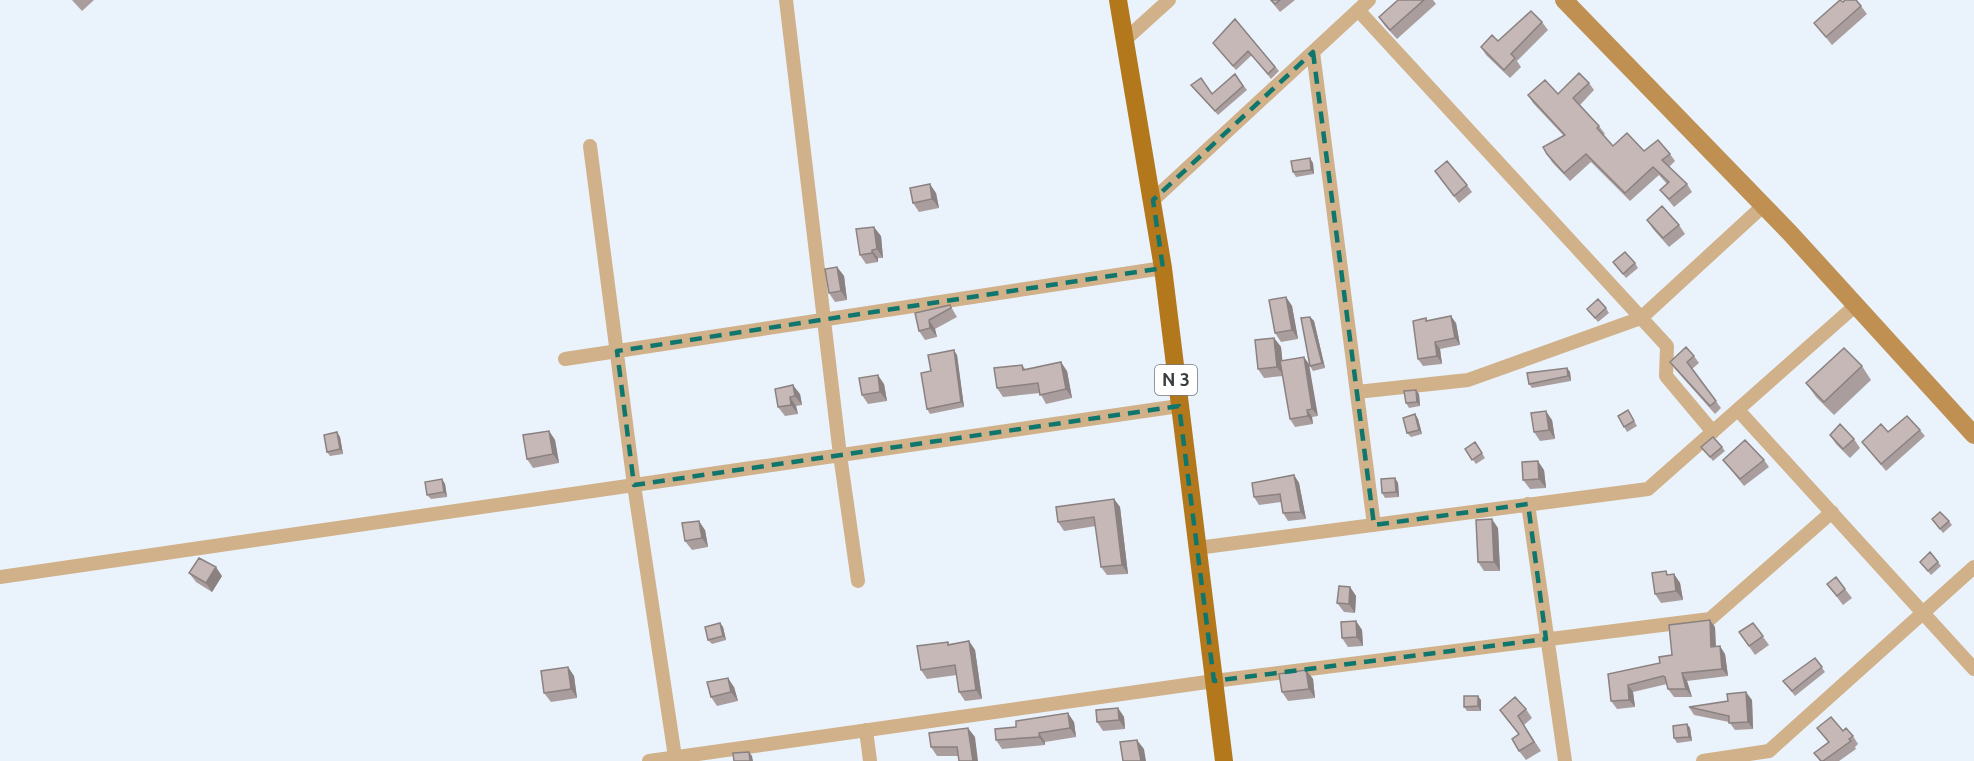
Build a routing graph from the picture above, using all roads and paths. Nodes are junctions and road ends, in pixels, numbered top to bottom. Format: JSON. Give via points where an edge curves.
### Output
{"nodes":[{"id":1,"x":786,"y":0,"type":"edge"},
{"id":2,"x":1119,"y":0,"type":"edge"},
{"id":3,"x":1169,"y":0,"type":"edge"},
{"id":4,"x":1369,"y":0,"type":"edge"},
{"id":5,"x":1564,"y":0,"type":"edge"},
{"id":6,"x":1358,"y":10,"type":"junction"},
{"id":7,"x":1126,"y":38,"type":"junction"},
{"id":8,"x":1313,"y":52,"type":"junction"},
{"id":9,"x":590,"y":146,"type":"dead end"},
{"id":10,"x":1153,"y":200,"type":"junction"},
{"id":11,"x":1763,"y":206,"type":"junction"},
{"id":12,"x":1163,"y":268,"type":"junction"},
{"id":13,"x":1856,"y":305,"type":"junction"},
{"id":14,"x":1641,"y":318,"type":"junction"},
{"id":15,"x":824,"y":320,"type":"junction"},
{"id":16,"x":616,"y":351,"type":"junction"},
{"id":17,"x":565,"y":359,"type":"dead end"},
{"id":18,"x":1357,"y":392,"type":"junction"},
{"id":19,"x":1179,"y":406,"type":"junction"},
{"id":20,"x":1738,"y":410,"type":"junction"},
{"id":21,"x":1713,"y":432,"type":"junction"},
{"id":22,"x":1974,"y":435,"type":"edge"},
{"id":23,"x":840,"y":455,"type":"junction"},
{"id":24,"x":634,"y":485,"type":"junction"},
{"id":25,"x":1528,"y":504,"type":"junction"},
{"id":26,"x":1832,"y":512,"type":"junction"},
{"id":27,"x":1374,"y":525,"type":"junction"},
{"id":28,"x":1197,"y":548,"type":"junction"},
{"id":29,"x":1974,"y":567,"type":"edge"},
{"id":30,"x":0,"y":578,"type":"edge"},
{"id":31,"x":858,"y":581,"type":"dead end"},
{"id":32,"x":1924,"y":612,"type":"junction"},
{"id":33,"x":1546,"y":639,"type":"junction"},
{"id":34,"x":1974,"y":669,"type":"edge"},
{"id":35,"x":1214,"y":681,"type":"junction"},
{"id":36,"x":866,"y":730,"type":"junction"},
{"id":37,"x":675,"y":757,"type":"junction"},
{"id":38,"x":648,"y":761,"type":"edge"},
{"id":39,"x":870,"y":761,"type":"edge"},
{"id":40,"x":1224,"y":761,"type":"edge"},
{"id":41,"x":1565,"y":761,"type":"edge"},
{"id":42,"x":1703,"y":761,"type":"edge"}],
"edges":[{"from":1,"to":15,"type":"street"},
{"from":2,"to":7,"type":"main road","number":"N 3"},
{"from":3,"to":7,"type":"street"},
{"from":4,"to":6,"type":"street"},
{"from":5,"to":11,"type":"main road"},
{"from":6,"to":8,"type":"street"},
{"from":6,"to":14,"type":"street"},
{"from":7,"to":10,"type":"main road","number":"N 3"},
{"from":8,"to":10,"type":"street"},
{"from":8,"to":18,"type":"street"},
{"from":9,"to":16,"type":"street"},
{"from":10,"to":12,"type":"main road","number":"N 3"},
{"from":11,"to":13,"type":"main road"},
{"from":11,"to":14,"type":"street"},
{"from":12,"to":15,"type":"street"},
{"from":12,"to":19,"type":"main road","number":"N 3"},
{"from":13,"to":20,"type":"street"},
{"from":13,"to":22,"type":"main road"},
{"from":14,"to":18,"type":"street","via":[[1468,380]]},
{"from":14,"to":21,"type":"street","via":[[1667,346],[1666,375]]},
{"from":15,"to":16,"type":"street"},
{"from":15,"to":23,"type":"street"},
{"from":16,"to":17,"type":"street"},
{"from":16,"to":24,"type":"street"},
{"from":18,"to":27,"type":"street"},
{"from":19,"to":23,"type":"street"},
{"from":19,"to":28,"type":"main road","number":"N 3"},
{"from":20,"to":21,"type":"street"},
{"from":20,"to":26,"type":"street"},
{"from":21,"to":25,"type":"street","via":[[1648,489]]},
{"from":23,"to":24,"type":"street"},
{"from":23,"to":31,"type":"street"},
{"from":24,"to":30,"type":"street"},
{"from":24,"to":37,"type":"street"},
{"from":25,"to":27,"type":"street"},
{"from":25,"to":33,"type":"street"},
{"from":26,"to":32,"type":"street"},
{"from":26,"to":33,"type":"street","via":[[1710,619]]},
{"from":27,"to":28,"type":"street"},
{"from":28,"to":35,"type":"main road","number":"N 3"},
{"from":29,"to":32,"type":"street"},
{"from":32,"to":34,"type":"street"},
{"from":32,"to":42,"type":"street","via":[[1769,751]]},
{"from":33,"to":35,"type":"street"},
{"from":33,"to":41,"type":"street"},
{"from":35,"to":36,"type":"street"},
{"from":35,"to":40,"type":"main road","number":"N 3"},
{"from":36,"to":37,"type":"street"},
{"from":36,"to":39,"type":"street"},
{"from":37,"to":38,"type":"street"}]}
